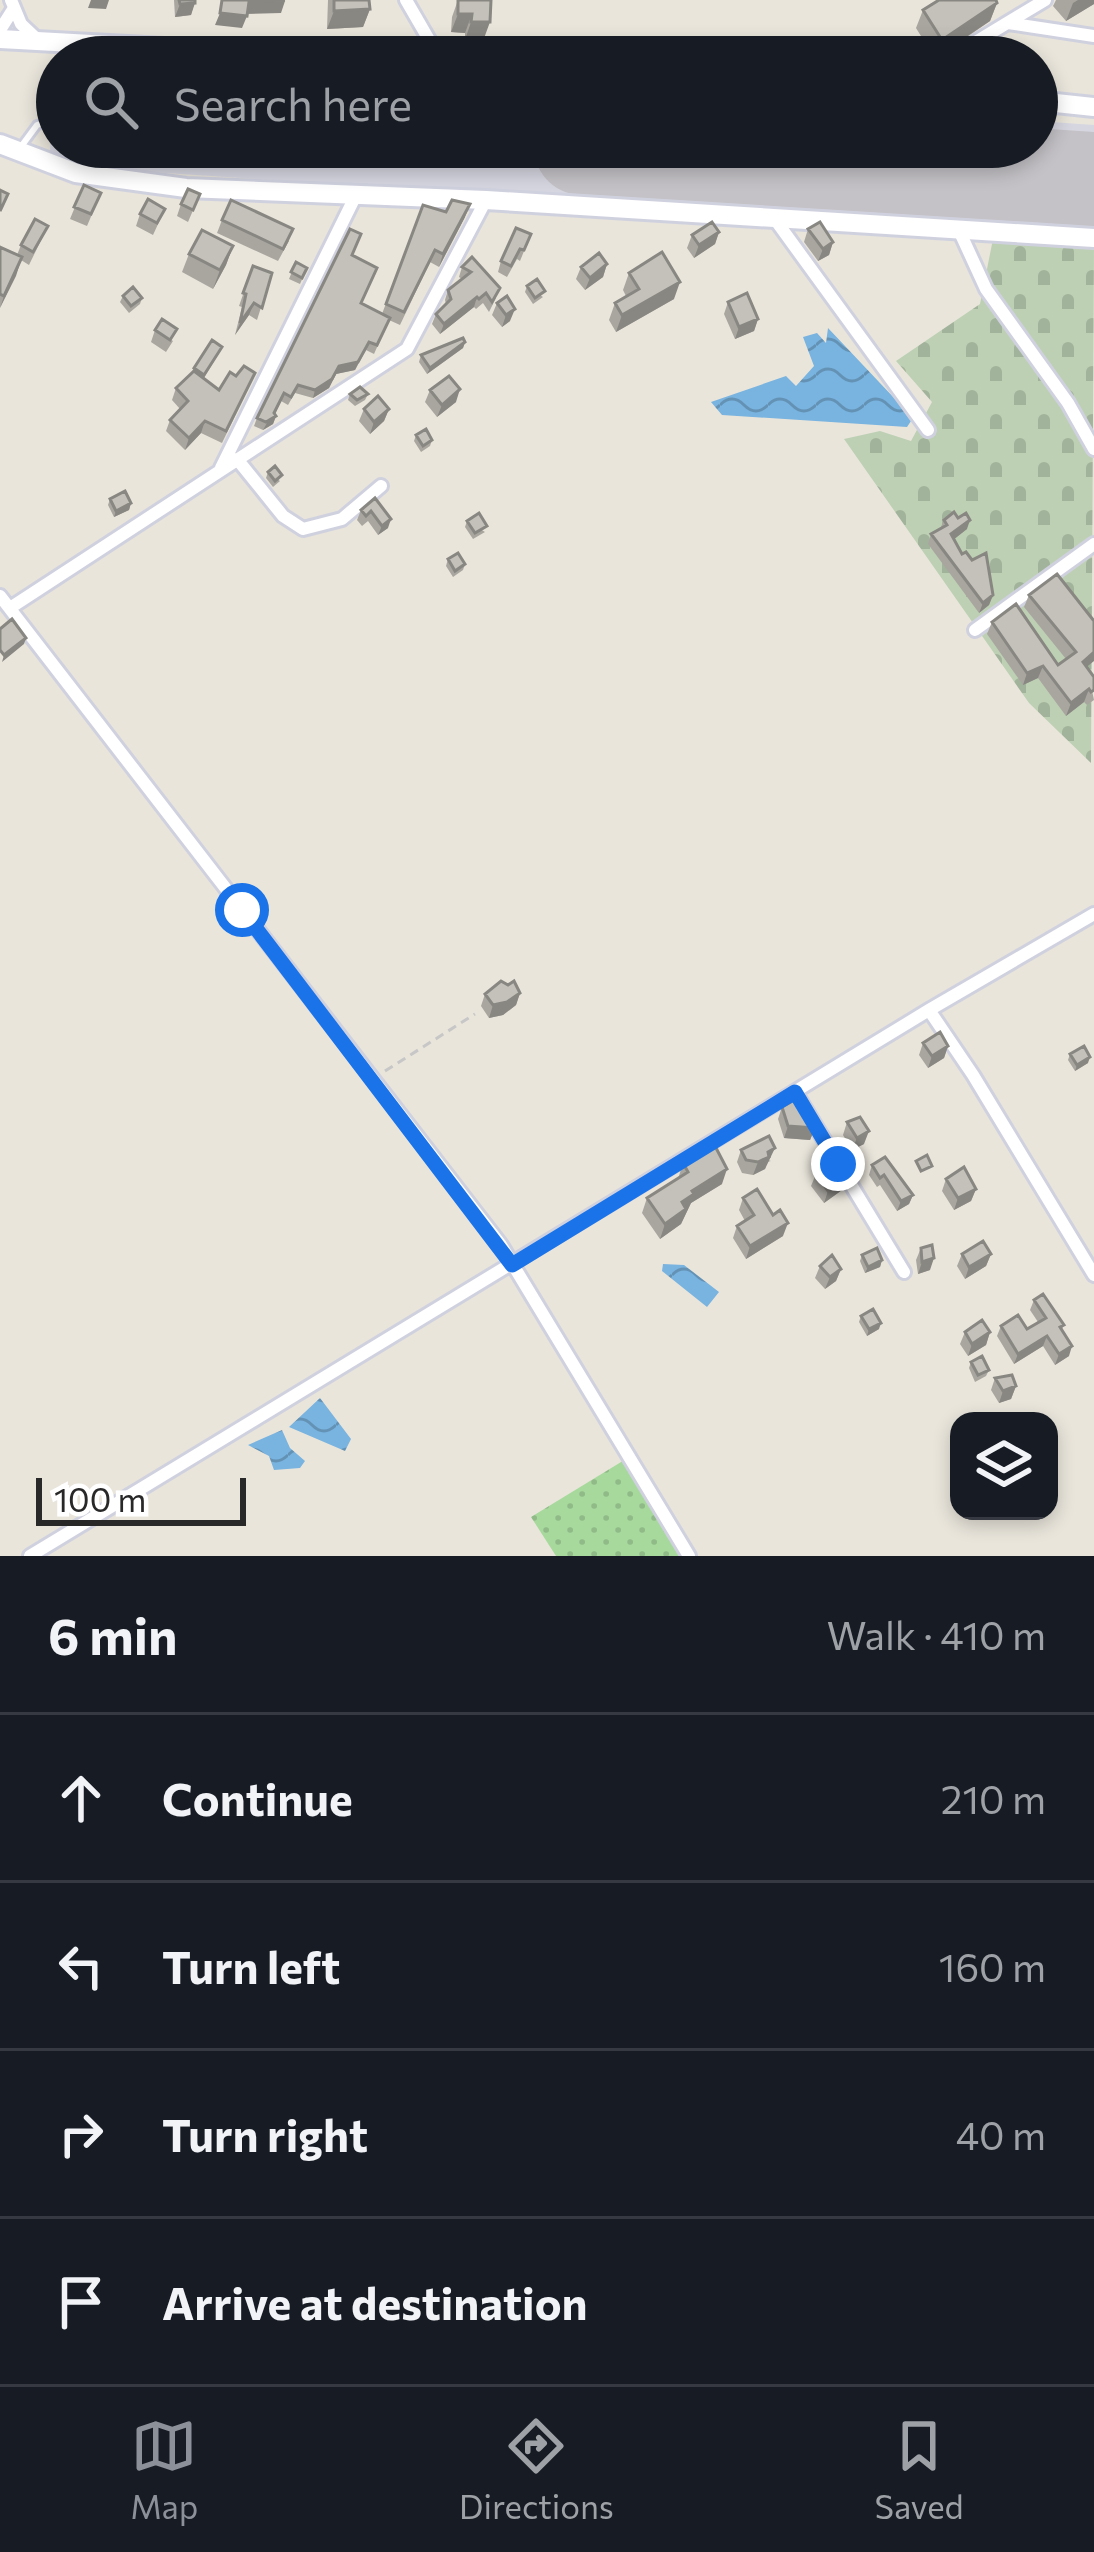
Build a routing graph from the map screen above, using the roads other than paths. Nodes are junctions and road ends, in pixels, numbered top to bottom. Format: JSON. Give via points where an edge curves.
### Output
{"nodes":[{"id":1,"x":406,"y":0,"type":"edge"},
{"id":2,"x":1045,"y":0,"type":"edge"},
{"id":3,"x":13,"y":4,"type":"edge"},
{"id":4,"x":1025,"y":6,"type":"edge"},
{"id":5,"x":1008,"y":23,"type":"junction"},
{"id":6,"x":0,"y":34,"type":"edge"},
{"id":7,"x":427,"y":36,"type":"edge"},
{"id":8,"x":986,"y":36,"type":"edge"},
{"id":9,"x":1094,"y":36,"type":"edge"},
{"id":10,"x":36,"y":38,"type":"edge"},
{"id":11,"x":36,"y":40,"type":"edge"},
{"id":12,"x":1058,"y":103,"type":"edge"},
{"id":13,"x":1094,"y":107,"type":"edge"},
{"id":14,"x":36,"y":126,"type":"edge"},
{"id":15,"x":9,"y":148,"type":"edge"},
{"id":16,"x":63,"y":168,"type":"edge"},
{"id":17,"x":356,"y":195,"type":"junction"},
{"id":18,"x":487,"y":200,"type":"junction"},
{"id":19,"x":774,"y":217,"type":"junction"},
{"id":20,"x":958,"y":228,"type":"junction"},
{"id":21,"x":1094,"y":238,"type":"edge"},
{"id":22,"x":928,"y":430,"type":"dead end"},
{"id":23,"x":1094,"y":449,"type":"edge"},
{"id":24,"x":237,"y":459,"type":"junction"},
{"id":25,"x":220,"y":470,"type":"junction"},
{"id":26,"x":381,"y":486,"type":"dead end"},
{"id":27,"x":1094,"y":544,"type":"edge"},
{"id":28,"x":5,"y":602,"type":"edge"},
{"id":29,"x":975,"y":630,"type":"dead end"},
{"id":30,"x":1094,"y":914,"type":"edge"},
{"id":31,"x":928,"y":1010,"type":"junction"},
{"id":32,"x":795,"y":1092,"type":"junction"},
{"id":33,"x":512,"y":1265,"type":"junction"},
{"id":34,"x":904,"y":1272,"type":"dead end"},
{"id":35,"x":1094,"y":1275,"type":"edge"},
{"id":36,"x":30,"y":1556,"type":"edge"},
{"id":37,"x":689,"y":1556,"type":"edge"}],
"edges":[{"from":1,"to":7,"type":"street"},
{"from":2,"to":4,"type":"street"},
{"from":3,"to":6,"type":"street"},
{"from":3,"to":10,"type":"street"},
{"from":4,"to":5,"type":"street"},
{"from":5,"to":8,"type":"street"},
{"from":5,"to":9,"type":"street"},
{"from":6,"to":11,"type":"street"},
{"from":12,"to":13,"type":"street"},
{"from":14,"to":15,"type":"lane"},
{"from":16,"to":17,"type":"street","via":[[187,188]]},
{"from":17,"to":18,"type":"street"},
{"from":17,"to":25,"type":"street"},
{"from":18,"to":19,"type":"street"},
{"from":18,"to":24,"type":"street","via":[[407,349]]},
{"from":19,"to":20,"type":"street"},
{"from":19,"to":22,"type":"street"},
{"from":20,"to":21,"type":"street"},
{"from":20,"to":23,"type":"street","via":[[986,289]]},
{"from":24,"to":25,"type":"street"},
{"from":24,"to":26,"type":"street","via":[[303,529],[342,519]]},
{"from":25,"to":28,"type":"street"},
{"from":27,"to":29,"type":"street"},
{"from":28,"to":33,"type":"street"},
{"from":30,"to":31,"type":"street"},
{"from":31,"to":32,"type":"street"},
{"from":31,"to":35,"type":"street"},
{"from":32,"to":33,"type":"street"},
{"from":32,"to":34,"type":"street"},
{"from":33,"to":36,"type":"street"},
{"from":33,"to":37,"type":"street"}]}
